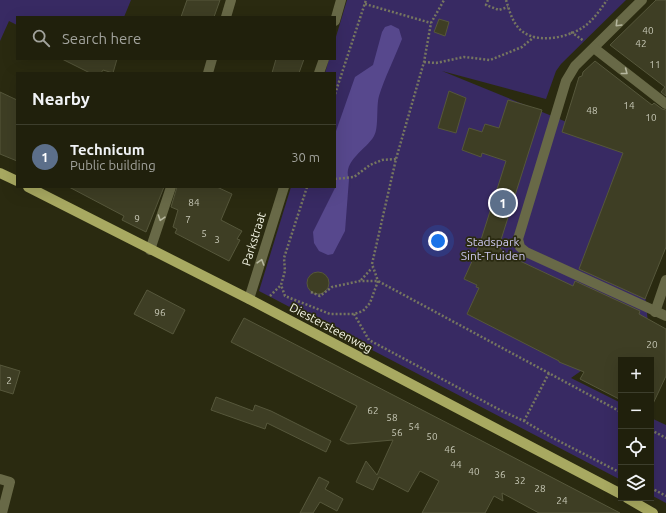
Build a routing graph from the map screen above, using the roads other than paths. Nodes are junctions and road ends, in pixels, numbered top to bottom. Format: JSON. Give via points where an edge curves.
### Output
{"nodes":[{"id":1,"x":231,"y":0,"type":"edge"},
{"id":2,"x":341,"y":0,"type":"edge"},
{"id":3,"x":642,"y":0,"type":"edge"},
{"id":4,"x":226,"y":16,"type":"edge"},
{"id":5,"x":336,"y":18,"type":"edge"},
{"id":6,"x":594,"y":48,"type":"junction"},
{"id":7,"x":212,"y":60,"type":"edge"},
{"id":8,"x":324,"y":60,"type":"edge"},
{"id":9,"x":208,"y":72,"type":"edge"},
{"id":10,"x":320,"y":72,"type":"edge"},
{"id":11,"x":666,"y":104,"type":"edge"},
{"id":12,"x":0,"y":173,"type":"edge"},
{"id":13,"x":16,"y":181,"type":"edge"},
{"id":14,"x":30,"y":188,"type":"edge"},
{"id":15,"x":171,"y":188,"type":"edge"},
{"id":16,"x":284,"y":188,"type":"edge"},
{"id":17,"x":150,"y":250,"type":"junction"},
{"id":18,"x":666,"y":280,"type":"edge"},
{"id":19,"x":249,"y":299,"type":"junction"},
{"id":20,"x":655,"y":312,"type":"junction"},
{"id":21,"x":666,"y":316,"type":"edge"},
{"id":22,"x":0,"y":479,"type":"edge"},
{"id":23,"x":618,"y":492,"type":"edge"},
{"id":24,"x":632,"y":501,"type":"edge"},
{"id":25,"x":2,"y":513,"type":"edge"},
{"id":26,"x":653,"y":513,"type":"edge"}],
"edges":[{"from":1,"to":4,"type":"street"},
{"from":2,"to":5,"type":"street"},
{"from":3,"to":6,"type":"street","one_way":true},
{"from":6,"to":11,"type":"street","one_way":true},
{"from":6,"to":20,"type":"street","via":[[575,66],[566,81],[518,239],[520,247],[526,252]]},
{"from":7,"to":9,"type":"street"},
{"from":8,"to":10,"type":"street"},
{"from":12,"to":13,"type":"main road"},
{"from":14,"to":17,"type":"main road","name":"Diestersteenweg"},
{"from":15,"to":17,"type":"street","one_way":true},
{"from":19,"to":16,"type":"street","name":"Parkstraat","one_way":true},
{"from":17,"to":19,"type":"main road","name":"Diestersteenweg"},
{"from":18,"to":20,"type":"street"},
{"from":19,"to":23,"type":"main road","name":"Diestersteenweg"},
{"from":20,"to":21,"type":"street"},
{"from":22,"to":25,"type":"street","via":[[10,482]]},
{"from":24,"to":26,"type":"main road"}]}
